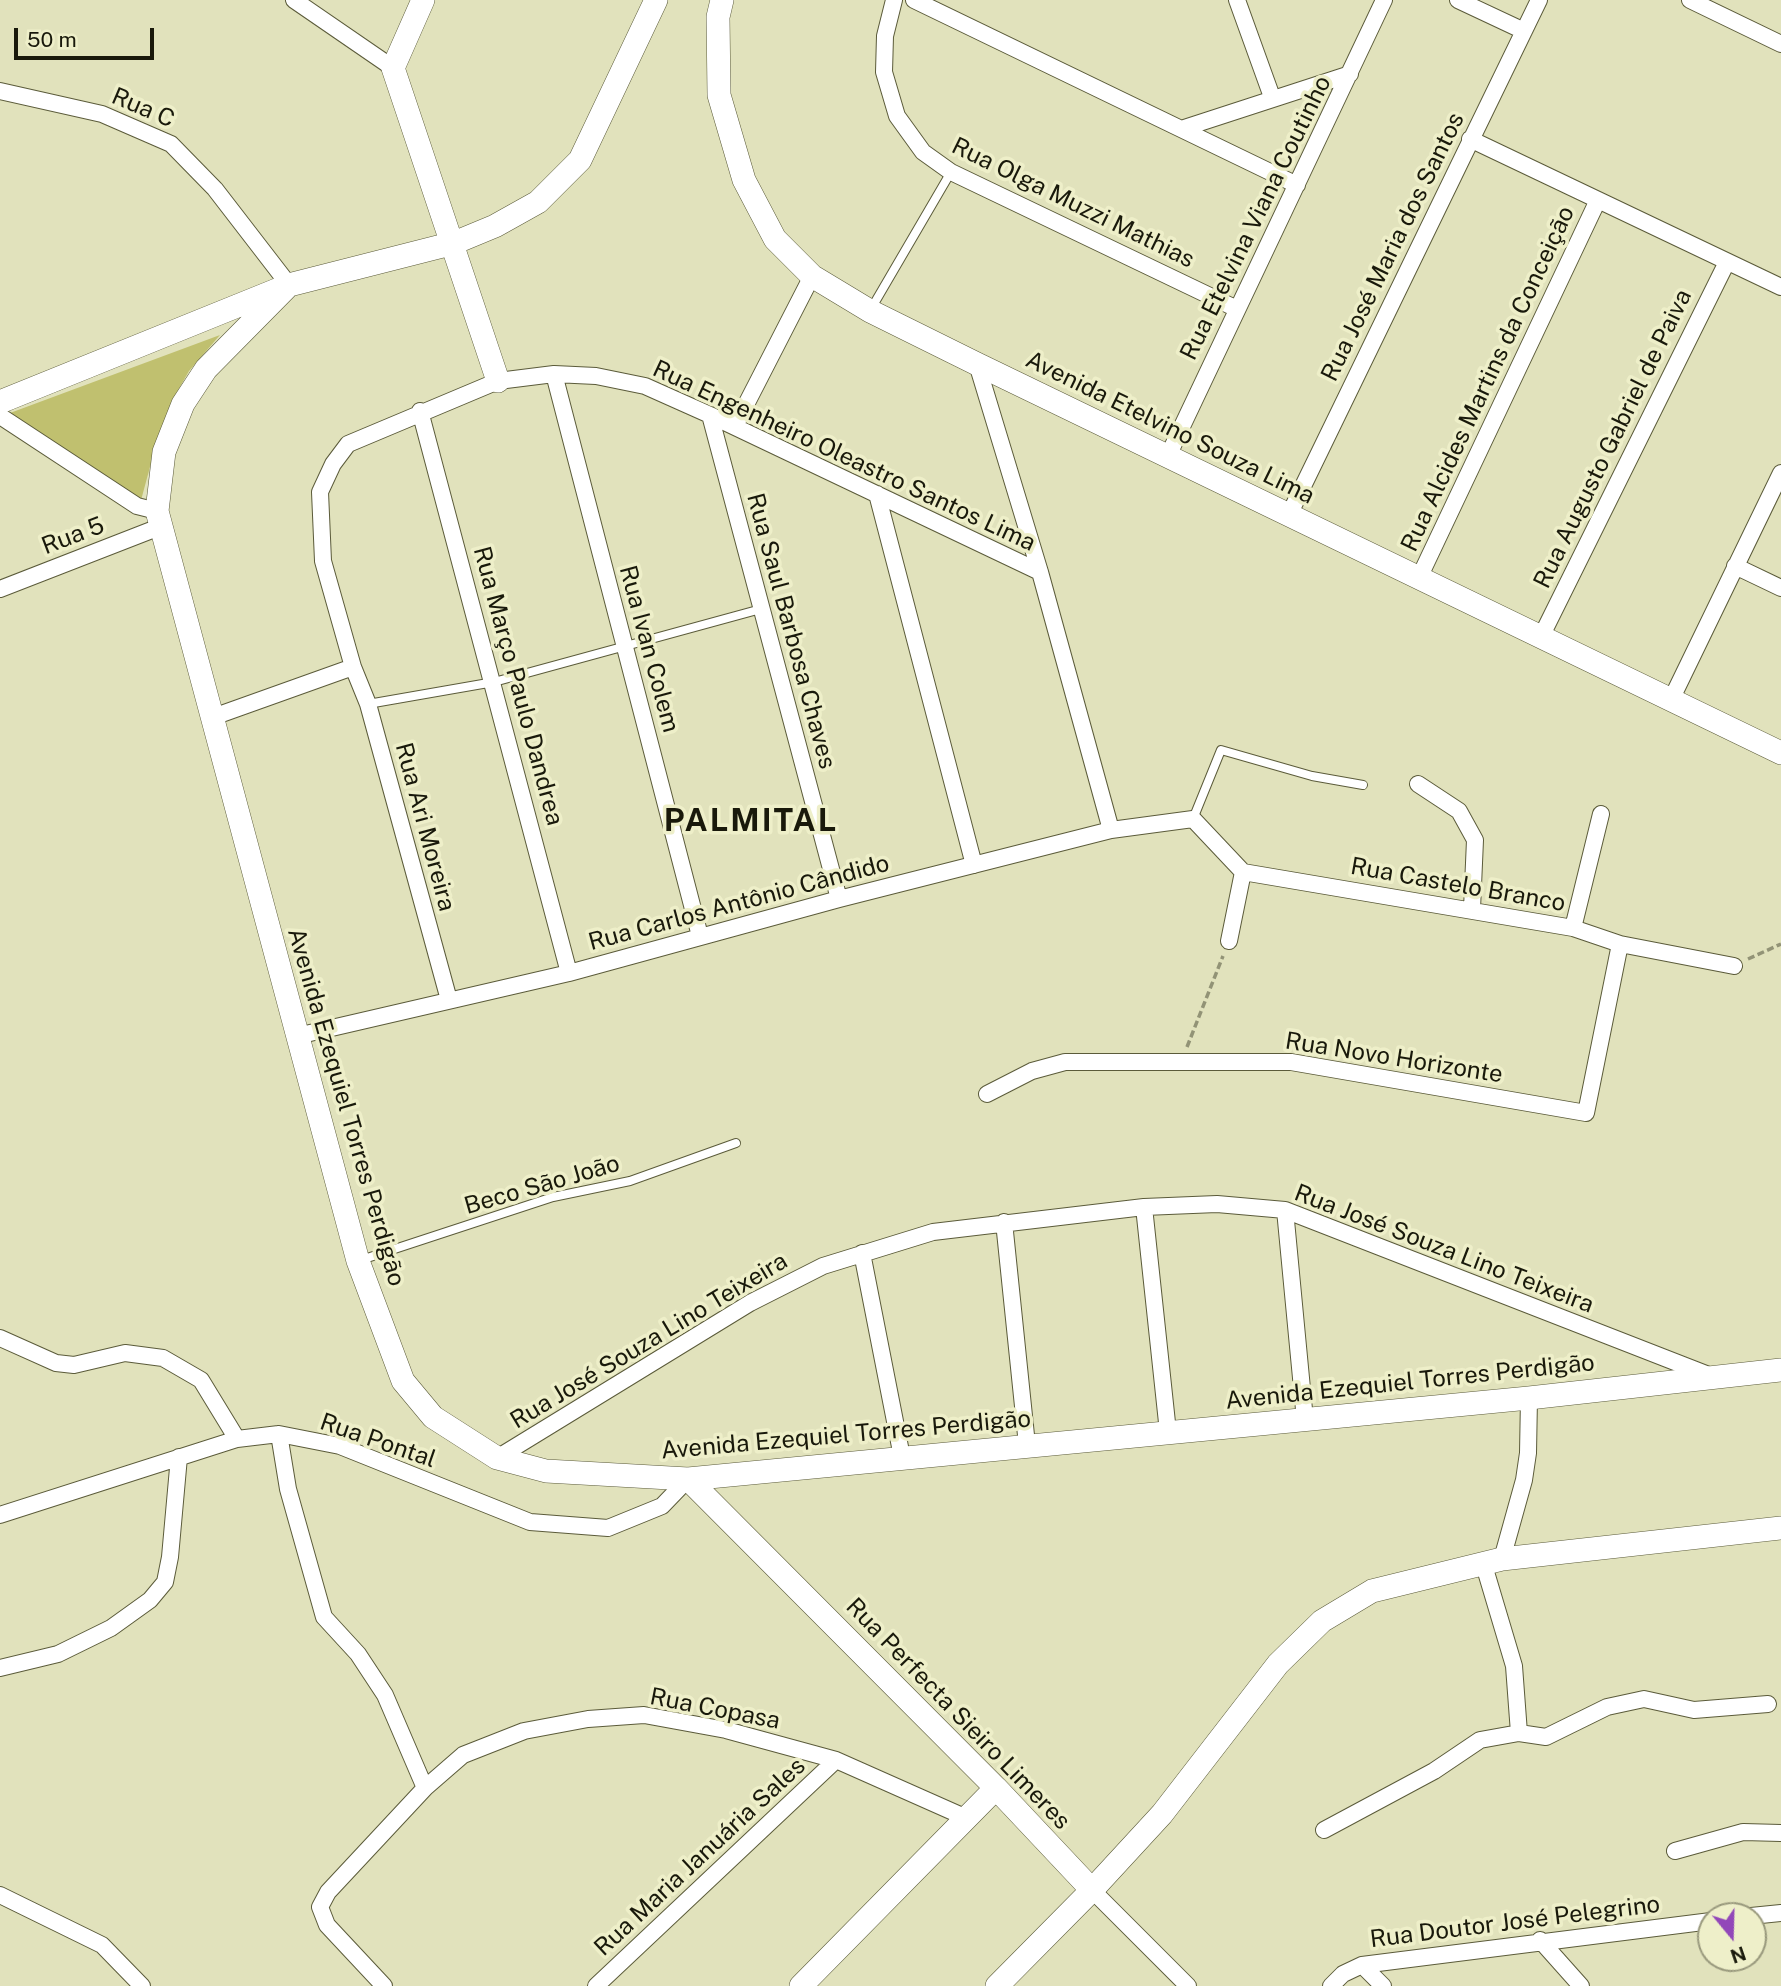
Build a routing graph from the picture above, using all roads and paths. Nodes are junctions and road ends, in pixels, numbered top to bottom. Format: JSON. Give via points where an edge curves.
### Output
{"nodes":[{"id":1,"x":294,"y":0,"type":"edge"},
{"id":2,"x":423,"y":0,"type":"edge"},
{"id":3,"x":656,"y":0,"type":"edge"},
{"id":4,"x":722,"y":0,"type":"edge"},
{"id":5,"x":894,"y":0,"type":"edge"},
{"id":6,"x":914,"y":0,"type":"edge"},
{"id":7,"x":1237,"y":0,"type":"edge"},
{"id":8,"x":1384,"y":0,"type":"edge"},
{"id":9,"x":1458,"y":0,"type":"edge"},
{"id":10,"x":1539,"y":0,"type":"edge"},
{"id":11,"x":1692,"y":0,"type":"edge"},
{"id":12,"x":1524,"y":31,"type":"junction"},
{"id":13,"x":1781,"y":44,"type":"edge"},
{"id":14,"x":393,"y":68,"type":"junction"},
{"id":15,"x":1350,"y":74,"type":"junction"},
{"id":16,"x":0,"y":91,"type":"edge"},
{"id":17,"x":1272,"y":97,"type":"junction"},
{"id":18,"x":1184,"y":128,"type":"junction"},
{"id":19,"x":1470,"y":139,"type":"junction"},
{"id":20,"x":951,"y":172,"type":"junction"},
{"id":21,"x":1297,"y":185,"type":"junction"},
{"id":22,"x":1598,"y":200,"type":"junction"},
{"id":23,"x":454,"y":243,"type":"junction"},
{"id":24,"x":1727,"y":262,"type":"junction"},
{"id":25,"x":812,"y":276,"type":"junction"},
{"id":26,"x":289,"y":285,"type":"junction"},
{"id":27,"x":1781,"y":287,"type":"edge"},
{"id":28,"x":1237,"y":309,"type":"junction"},
{"id":29,"x":870,"y":311,"type":"junction"},
{"id":30,"x":977,"y":364,"type":"junction"},
{"id":31,"x":554,"y":374,"type":"junction"},
{"id":32,"x":498,"y":381,"type":"junction"},
{"id":33,"x":0,"y":402,"type":"edge"},
{"id":34,"x":420,"y":411,"type":"junction"},
{"id":35,"x":710,"y":415,"type":"junction"},
{"id":36,"x":0,"y":416,"type":"edge"},
{"id":37,"x":735,"y":426,"type":"junction"},
{"id":38,"x":1168,"y":456,"type":"junction"},
{"id":39,"x":1781,"y":473,"type":"edge"},
{"id":40,"x":877,"y":494,"type":"junction"},
{"id":41,"x":1289,"y":515,"type":"junction"},
{"id":42,"x":160,"y":518,"type":"junction"},
{"id":43,"x":323,"y":561,"type":"joint"},
{"id":44,"x":1735,"y":566,"type":"junction"},
{"id":45,"x":1040,"y":572,"type":"junction"},
{"id":46,"x":1419,"y":578,"type":"junction"},
{"id":47,"x":1781,"y":588,"type":"edge"},
{"id":48,"x":0,"y":589,"type":"edge"},
{"id":49,"x":761,"y":609,"type":"junction"},
{"id":50,"x":1541,"y":637,"type":"junction"},
{"id":51,"x":624,"y":647,"type":"junction"},
{"id":52,"x":353,"y":667,"type":"junction"},
{"id":53,"x":494,"y":682,"type":"junction"},
{"id":54,"x":1671,"y":700,"type":"junction"},
{"id":55,"x":368,"y":704,"type":"junction"},
{"id":56,"x":213,"y":717,"type":"junction"},
{"id":57,"x":1781,"y":753,"type":"edge"},
{"id":58,"x":1418,"y":784,"type":"dead end"},
{"id":59,"x":1363,"y":785,"type":"dead end"},
{"id":60,"x":1601,"y":814,"type":"dead end"},
{"id":61,"x":1193,"y":819,"type":"junction"},
{"id":62,"x":1111,"y":830,"type":"junction"},
{"id":63,"x":974,"y":865,"type":"junction"},
{"id":64,"x":1243,"y":872,"type":"junction"},
{"id":65,"x":839,"y":899,"type":"junction"},
{"id":66,"x":1472,"y":909,"type":"junction"},
{"id":67,"x":1573,"y":928,"type":"junction"},
{"id":68,"x":700,"y":936,"type":"junction"},
{"id":69,"x":1229,"y":941,"type":"joint"},
{"id":70,"x":1620,"y":944,"type":"junction"},
{"id":71,"x":1781,"y":944,"type":"edge"},
{"id":72,"x":1734,"y":966,"type":"joint"},
{"id":73,"x":569,"y":972,"type":"junction"},
{"id":74,"x":449,"y":1000,"type":"junction"},
{"id":75,"x":297,"y":1036,"type":"junction"},
{"id":76,"x":1181,"y":1062,"type":"junction"},
{"id":77,"x":987,"y":1094,"type":"dead end"},
{"id":78,"x":736,"y":1143,"type":"dead end"},
{"id":79,"x":1144,"y":1207,"type":"junction"},
{"id":80,"x":1285,"y":1210,"type":"junction"},
{"id":81,"x":1003,"y":1222,"type":"junction"},
{"id":82,"x":862,"y":1253,"type":"junction"},
{"id":83,"x":358,"y":1261,"type":"junction"},
{"id":84,"x":0,"y":1338,"type":"edge"},
{"id":85,"x":1776,"y":1368,"type":"edge"},
{"id":86,"x":1711,"y":1376,"type":"junction"},
{"id":87,"x":1529,"y":1398,"type":"junction"},
{"id":88,"x":1305,"y":1420,"type":"junction"},
{"id":89,"x":1168,"y":1433,"type":"junction"},
{"id":90,"x":279,"y":1434,"type":"junction"},
{"id":91,"x":237,"y":1439,"type":"junction"},
{"id":92,"x":1027,"y":1445,"type":"junction"},
{"id":93,"x":179,"y":1457,"type":"junction"},
{"id":94,"x":902,"y":1457,"type":"junction"},
{"id":95,"x":497,"y":1458,"type":"junction"},
{"id":96,"x":688,"y":1479,"type":"junction"},
{"id":97,"x":0,"y":1515,"type":"edge"},
{"id":98,"x":1781,"y":1528,"type":"edge"},
{"id":99,"x":1493,"y":1560,"type":"junction"},
{"id":100,"x":0,"y":1668,"type":"edge"},
{"id":101,"x":1769,"y":1704,"type":"dead end"},
{"id":102,"x":1518,"y":1733,"type":"junction"},
{"id":103,"x":836,"y":1760,"type":"junction"},
{"id":104,"x":425,"y":1788,"type":"junction"},
{"id":105,"x":996,"y":1788,"type":"junction"},
{"id":106,"x":968,"y":1819,"type":"junction"},
{"id":107,"x":1324,"y":1830,"type":"dead end"},
{"id":108,"x":1781,"y":1833,"type":"edge"},
{"id":109,"x":1675,"y":1850,"type":"dead end"},
{"id":110,"x":1092,"y":1890,"type":"junction"},
{"id":111,"x":0,"y":1895,"type":"edge"},
{"id":112,"x":1697,"y":1923,"type":"edge"},
{"id":113,"x":1540,"y":1940,"type":"junction"},
{"id":114,"x":1362,"y":1965,"type":"junction"},
{"id":115,"x":142,"y":1986,"type":"edge"},
{"id":116,"x":384,"y":1986,"type":"edge"},
{"id":117,"x":596,"y":1986,"type":"edge"},
{"id":118,"x":801,"y":1986,"type":"edge"},
{"id":119,"x":997,"y":1986,"type":"edge"},
{"id":120,"x":1188,"y":1986,"type":"edge"},
{"id":121,"x":1331,"y":1986,"type":"edge"},
{"id":122,"x":1383,"y":1986,"type":"edge"},
{"id":123,"x":1581,"y":1986,"type":"edge"}],
"edges":[{"from":1,"to":14,"type":"street"},
{"from":2,"to":14,"type":"street"},
{"from":3,"to":23,"type":"street","via":[[580,160],[538,202]]},
{"from":4,"to":25,"type":"street","name":"Avenida Etelvino Souza Lima","via":[[719,95],[744,180],[775,239]]},
{"from":5,"to":20,"type":"street","name":"Rua Olga Muzzi Mathias","via":[[885,36],[884,72],[897,116],[923,152]]},
{"from":6,"to":18,"type":"street"},
{"from":7,"to":17,"type":"street"},
{"from":8,"to":15,"type":"street","name":"Rua Etelvina Viana Coutinho"},
{"from":9,"to":12,"type":"street"},
{"from":10,"to":12,"type":"street","name":"Rua José Maria dos Santos"},
{"from":11,"to":13,"type":"street"},
{"from":12,"to":19,"type":"street","name":"Rua José Maria dos Santos"},
{"from":14,"to":23,"type":"street"},
{"from":15,"to":17,"type":"street"},
{"from":15,"to":21,"type":"street","name":"Rua Etelvina Viana Coutinho"},
{"from":16,"to":26,"type":"street","name":"Rua C","via":[[102,114],[172,144],[215,189]]},
{"from":17,"to":18,"type":"street"},
{"from":18,"to":21,"type":"street"},
{"from":19,"to":22,"type":"street"},
{"from":19,"to":41,"type":"street","name":"Rua José Maria dos Santos"},
{"from":20,"to":28,"type":"street","name":"Rua Olga Muzzi Mathias"},
{"from":20,"to":29,"type":"lane"},
{"from":21,"to":28,"type":"street","name":"Rua Etelvina Viana Coutinho"},
{"from":22,"to":24,"type":"street"},
{"from":22,"to":46,"type":"street","name":"Rua Alcides Martins da Conceição"},
{"from":23,"to":26,"type":"street"},
{"from":23,"to":32,"type":"street"},
{"from":24,"to":27,"type":"street"},
{"from":24,"to":50,"type":"street","name":"Rua Augusto Gabriel de Paiva"},
{"from":25,"to":29,"type":"street","name":"Avenida Etelvino Souza Lima"},
{"from":25,"to":37,"type":"street"},
{"from":26,"to":33,"type":"street"},
{"from":26,"to":42,"type":"street","name":"Avenida Ezequiel Torres Perdigão","via":[[206,369],[183,404],[164,452]]},
{"from":28,"to":38,"type":"street","name":"Rua Etelvina Viana Coutinho"},
{"from":29,"to":30,"type":"street","name":"Avenida Etelvino Souza Lima"},
{"from":30,"to":38,"type":"street","name":"Avenida Etelvino Souza Lima"},
{"from":30,"to":45,"type":"street"},
{"from":31,"to":32,"type":"street","name":"Rua Engenheiro Oleastro Santos Lima"},
{"from":31,"to":35,"type":"street","name":"Rua Engenheiro Oleastro Santos Lima","via":[[596,376],[645,386]]},
{"from":31,"to":51,"type":"street","name":"Rua Ivan Colem"},
{"from":32,"to":34,"type":"street","name":"Rua Engenheiro Oleastro Santos Lima"},
{"from":34,"to":43,"type":"street","name":"Rua Engenheiro Oleastro Santos Lima","via":[[348,444],[333,464],[320,492]]},
{"from":34,"to":53,"type":"street","name":"Rua Março Paulo Dandrea"},
{"from":35,"to":37,"type":"street","name":"Rua Engenheiro Oleastro Santos Lima"},
{"from":35,"to":49,"type":"street","name":"Rua Saul Barbosa Chaves"},
{"from":36,"to":42,"type":"street"},
{"from":37,"to":40,"type":"street","name":"Rua Engenheiro Oleastro Santos Lima"},
{"from":38,"to":41,"type":"street","name":"Avenida Etelvino Souza Lima"},
{"from":39,"to":44,"type":"street"},
{"from":40,"to":45,"type":"street","name":"Rua Engenheiro Oleastro Santos Lima"},
{"from":40,"to":63,"type":"street"},
{"from":41,"to":46,"type":"street","name":"Avenida Etelvino Souza Lima"},
{"from":42,"to":48,"type":"street","name":"Rua 5"},
{"from":42,"to":56,"type":"street","name":"Avenida Ezequiel Torres Perdigão"},
{"from":43,"to":52,"type":"street","name":"Rua Ari Moreira"},
{"from":44,"to":47,"type":"street"},
{"from":44,"to":54,"type":"street"},
{"from":45,"to":62,"type":"street"},
{"from":46,"to":50,"type":"street","name":"Avenida Etelvino Souza Lima"},
{"from":49,"to":51,"type":"lane"},
{"from":49,"to":65,"type":"street","name":"Rua Saul Barbosa Chaves"},
{"from":50,"to":54,"type":"street","name":"Avenida Etelvino Souza Lima"},
{"from":51,"to":53,"type":"lane"},
{"from":51,"to":68,"type":"street","name":"Rua Ivan Colem"},
{"from":52,"to":55,"type":"street","name":"Rua Ari Moreira"},
{"from":52,"to":56,"type":"street"},
{"from":53,"to":55,"type":"lane"},
{"from":53,"to":73,"type":"street","name":"Rua Março Paulo Dandrea"},
{"from":54,"to":57,"type":"street","name":"Avenida Etelvino Souza Lima"},
{"from":55,"to":74,"type":"street","name":"Rua Ari Moreira"},
{"from":56,"to":75,"type":"street","name":"Avenida Ezequiel Torres Perdigão"},
{"from":58,"to":66,"type":"street","via":[[1459,811],[1475,840]]},
{"from":59,"to":61,"type":"lane","via":[[1221,750]]},
{"from":60,"to":67,"type":"street"},
{"from":61,"to":62,"type":"street","name":"Rua Carlos Antônio Cândido"},
{"from":61,"to":64,"type":"street"},
{"from":62,"to":63,"type":"street","name":"Rua Carlos Antônio Cândido"},
{"from":63,"to":65,"type":"street","name":"Rua Carlos Antônio Cândido"},
{"from":64,"to":66,"type":"street","name":"Rua Castelo Branco"},
{"from":64,"to":69,"type":"street"},
{"from":65,"to":68,"type":"street","name":"Rua Carlos Antônio Cândido"},
{"from":66,"to":67,"type":"street","name":"Rua Castelo Branco"},
{"from":67,"to":70,"type":"street","name":"Rua Castelo Branco"},
{"from":68,"to":73,"type":"street","name":"Rua Carlos Antônio Cândido"},
{"from":69,"to":76,"type":"path"},
{"from":70,"to":72,"type":"street","name":"Rua Castelo Branco"},
{"from":70,"to":76,"type":"street","name":"Rua Novo Horizonte","via":[[1586,1113],[1291,1062]]},
{"from":71,"to":72,"type":"path"},
{"from":73,"to":74,"type":"street","name":"Rua Carlos Antônio Cândido"},
{"from":74,"to":75,"type":"street","name":"Rua Carlos Antônio Cândido"},
{"from":75,"to":83,"type":"street","name":"Avenida Ezequiel Torres Perdigão"},
{"from":76,"to":77,"type":"street","name":"Rua Novo Horizonte","via":[[1065,1062],[1032,1071]]},
{"from":78,"to":83,"type":"lane","name":"Beco São João","via":[[630,1181],[553,1197]]},
{"from":79,"to":80,"type":"street","name":"Rua José Souza Lino Teixeira","via":[[1217,1204]]},
{"from":79,"to":81,"type":"street","name":"Rua José Souza Lino Teixeira"},
{"from":79,"to":89,"type":"street"},
{"from":80,"to":86,"type":"street","name":"Rua José Souza Lino Teixeira"},
{"from":80,"to":88,"type":"street"},
{"from":81,"to":82,"type":"street","name":"Rua José Souza Lino Teixeira","via":[[933,1232]]},
{"from":81,"to":92,"type":"street"},
{"from":82,"to":94,"type":"street"},
{"from":82,"to":95,"type":"street","name":"Rua José Souza Lino Teixeira","via":[[823,1266],[750,1303]]},
{"from":83,"to":95,"type":"street","name":"Avenida Ezequiel Torres Perdigão","via":[[403,1381],[433,1417]]},
{"from":84,"to":91,"type":"street","via":[[56,1363],[74,1365],[125,1353],[163,1358],[201,1380]]},
{"from":85,"to":86,"type":"street","name":"Avenida Ezequiel Torres Perdigão"},
{"from":86,"to":87,"type":"street","name":"Avenida Ezequiel Torres Perdigão"},
{"from":87,"to":88,"type":"street","name":"Avenida Ezequiel Torres Perdigão"},
{"from":87,"to":99,"type":"street","via":[[1524,1480]]},
{"from":88,"to":89,"type":"street","name":"Avenida Ezequiel Torres Perdigão"},
{"from":89,"to":92,"type":"street","name":"Avenida Ezequiel Torres Perdigão"},
{"from":90,"to":91,"type":"street","name":"Rua Pontal"},
{"from":90,"to":96,"type":"street","name":"Rua Pontal","via":[[340,1446],[530,1522],[608,1528],[662,1506]]},
{"from":90,"to":104,"type":"street","via":[[288,1489],[324,1617],[358,1654],[384,1695]]},
{"from":91,"to":93,"type":"street","name":"Rua Pontal"},
{"from":92,"to":94,"type":"street","name":"Avenida Ezequiel Torres Perdigão"},
{"from":93,"to":97,"type":"street","name":"Rua Pontal"},
{"from":93,"to":100,"type":"street","via":[[170,1558],[165,1582],[150,1600],[111,1628],[58,1654]]},
{"from":94,"to":96,"type":"street","name":"Avenida Ezequiel Torres Perdigão"},
{"from":95,"to":96,"type":"street","name":"Avenida Ezequiel Torres Perdigão","via":[[547,1471]]},
{"from":96,"to":105,"type":"street","name":"Rua Perfecta Sieiro Limeres"},
{"from":98,"to":99,"type":"street"},
{"from":99,"to":102,"type":"street","via":[[1514,1667]]},
{"from":99,"to":110,"type":"street","via":[[1372,1591],[1322,1621],[1278,1664],[1162,1814]]},
{"from":101,"to":102,"type":"street","via":[[1694,1710],[1644,1699],[1607,1707],[1546,1737]]},
{"from":102,"to":107,"type":"street","via":[[1479,1740],[1434,1771]]},
{"from":103,"to":104,"type":"street","name":"Rua Copasa","via":[[726,1730],[644,1715],[524,1731],[463,1755]]},
{"from":103,"to":106,"type":"street","name":"Rua Copasa"},
{"from":103,"to":117,"type":"street","name":"Rua Maria Januária Sales"},
{"from":104,"to":116,"type":"street","name":"Rua Copasa","via":[[328,1892],[320,1907],[327,1925]]},
{"from":105,"to":106,"type":"street"},
{"from":105,"to":110,"type":"street","name":"Rua Perfecta Sieiro Limeres"},
{"from":106,"to":118,"type":"street"},
{"from":108,"to":109,"type":"street","via":[[1743,1832]]},
{"from":110,"to":119,"type":"street"},
{"from":110,"to":120,"type":"street","name":"Rua Perfecta Sieiro Limeres"},
{"from":111,"to":115,"type":"street","via":[[102,1945]]},
{"from":112,"to":113,"type":"street","name":"Rua Doutor José Pelegrino"},
{"from":113,"to":114,"type":"street","name":"Rua Doutor José Pelegrino"},
{"from":113,"to":123,"type":"street"},
{"from":114,"to":121,"type":"street","name":"Rua Doutor José Pelegrino"},
{"from":114,"to":122,"type":"street"}]}
